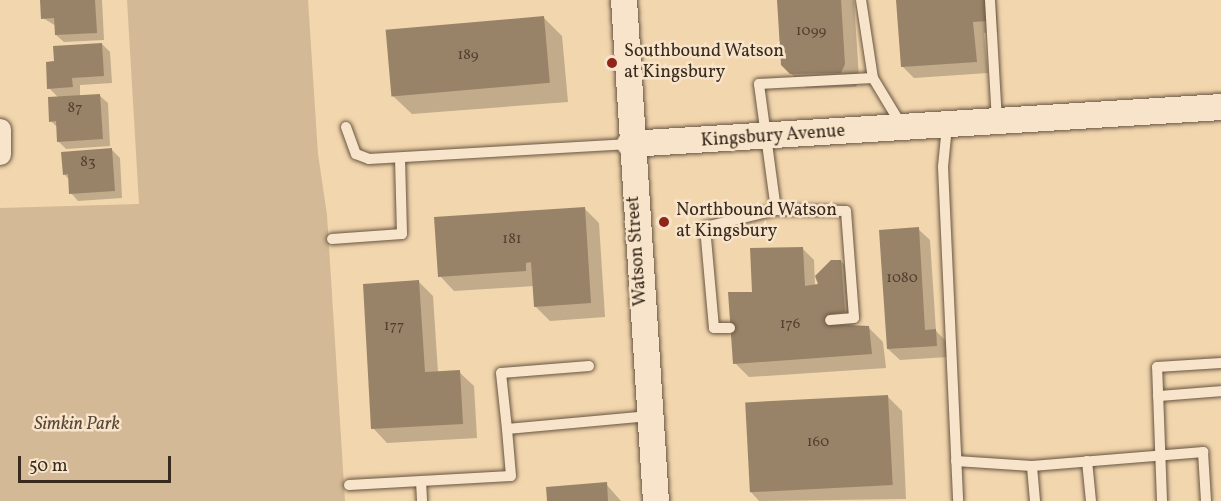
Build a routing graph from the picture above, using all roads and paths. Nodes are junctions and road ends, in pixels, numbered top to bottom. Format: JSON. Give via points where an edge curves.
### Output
{"nodes":[{"id":1,"x":624,"y":0,"type":"edge"},
{"id":2,"x":861,"y":0,"type":"edge"},
{"id":3,"x":990,"y":0,"type":"edge"},
{"id":4,"x":873,"y":78,"type":"junction"},
{"id":5,"x":1221,"y":107,"type":"edge"},
{"id":6,"x":997,"y":122,"type":"junction"},
{"id":7,"x":947,"y":126,"type":"junction"},
{"id":8,"x":346,"y":127,"type":"dead end"},
{"id":9,"x":904,"y":128,"type":"junction"},
{"id":10,"x":0,"y":129,"type":"edge"},
{"id":11,"x":767,"y":138,"type":"junction"},
{"id":12,"x":630,"y":144,"type":"junction"},
{"id":13,"x":0,"y":154,"type":"edge"},
{"id":14,"x":400,"y":158,"type":"junction"},
{"id":15,"x":777,"y":210,"type":"junction"},
{"id":16,"x":332,"y":239,"type":"dead end"},
{"id":17,"x":830,"y":320,"type":"dead end"},
{"id":18,"x":730,"y":328,"type":"dead end"},
{"id":19,"x":1221,"y":363,"type":"edge"},
{"id":20,"x":589,"y":366,"type":"dead end"},
{"id":21,"x":1221,"y":391,"type":"edge"},
{"id":22,"x":1158,"y":396,"type":"junction"},
{"id":23,"x":650,"y":416,"type":"junction"},
{"id":24,"x":507,"y":429,"type":"junction"},
{"id":25,"x":1160,"y":455,"type":"junction"},
{"id":26,"x":956,"y":461,"type":"junction"},
{"id":27,"x":1087,"y":461,"type":"junction"},
{"id":28,"x":1032,"y":466,"type":"junction"},
{"id":29,"x":421,"y":481,"type":"junction"},
{"id":30,"x":349,"y":485,"type":"dead end"},
{"id":31,"x":422,"y":501,"type":"edge"},
{"id":32,"x":656,"y":501,"type":"edge"},
{"id":33,"x":958,"y":501,"type":"edge"},
{"id":34,"x":1035,"y":501,"type":"edge"},
{"id":35,"x":1091,"y":501,"type":"edge"},
{"id":36,"x":1162,"y":501,"type":"edge"},
{"id":37,"x":1206,"y":501,"type":"edge"}],
"edges":[{"from":1,"to":12,"type":"street","name":"Watson Street"},
{"from":2,"to":4,"type":"lane"},
{"from":3,"to":6,"type":"lane"},
{"from":4,"to":9,"type":"lane"},
{"from":4,"to":11,"type":"lane","via":[[759,84]]},
{"from":5,"to":6,"type":"street","name":"Kingsbury Avenue"},
{"from":6,"to":7,"type":"street","name":"Kingsbury Avenue"},
{"from":7,"to":9,"type":"street","name":"Kingsbury Avenue"},
{"from":7,"to":26,"type":"lane","via":[[944,179]]},
{"from":8,"to":14,"type":"lane","name":"Kingsbury Avenue","via":[[350,146],[360,158]]},
{"from":9,"to":11,"type":"street","name":"Kingsbury Avenue"},
{"from":10,"to":13,"type":"street"},
{"from":11,"to":12,"type":"street","name":"Kingsbury Avenue"},
{"from":11,"to":15,"type":"lane"},
{"from":12,"to":14,"type":"lane","name":"Kingsbury Avenue"},
{"from":12,"to":23,"type":"street","name":"Watson Street"},
{"from":14,"to":16,"type":"lane","via":[[402,234]]},
{"from":15,"to":17,"type":"lane","via":[[846,211],[854,318]]},
{"from":15,"to":18,"type":"lane","via":[[705,226],[714,328]]},
{"from":19,"to":22,"type":"lane","via":[[1156,367]]},
{"from":20,"to":24,"type":"lane","via":[[501,373]]},
{"from":21,"to":22,"type":"lane"},
{"from":22,"to":25,"type":"lane"},
{"from":23,"to":24,"type":"lane"},
{"from":23,"to":32,"type":"street","name":"Watson Street"},
{"from":24,"to":29,"type":"lane","via":[[511,476]]},
{"from":25,"to":27,"type":"lane"},
{"from":25,"to":36,"type":"lane"},
{"from":25,"to":37,"type":"lane","via":[[1203,452]]},
{"from":26,"to":28,"type":"lane"},
{"from":26,"to":33,"type":"lane"},
{"from":27,"to":28,"type":"lane"},
{"from":27,"to":35,"type":"lane"},
{"from":28,"to":34,"type":"lane"},
{"from":29,"to":30,"type":"lane"},
{"from":29,"to":31,"type":"lane"}]}
